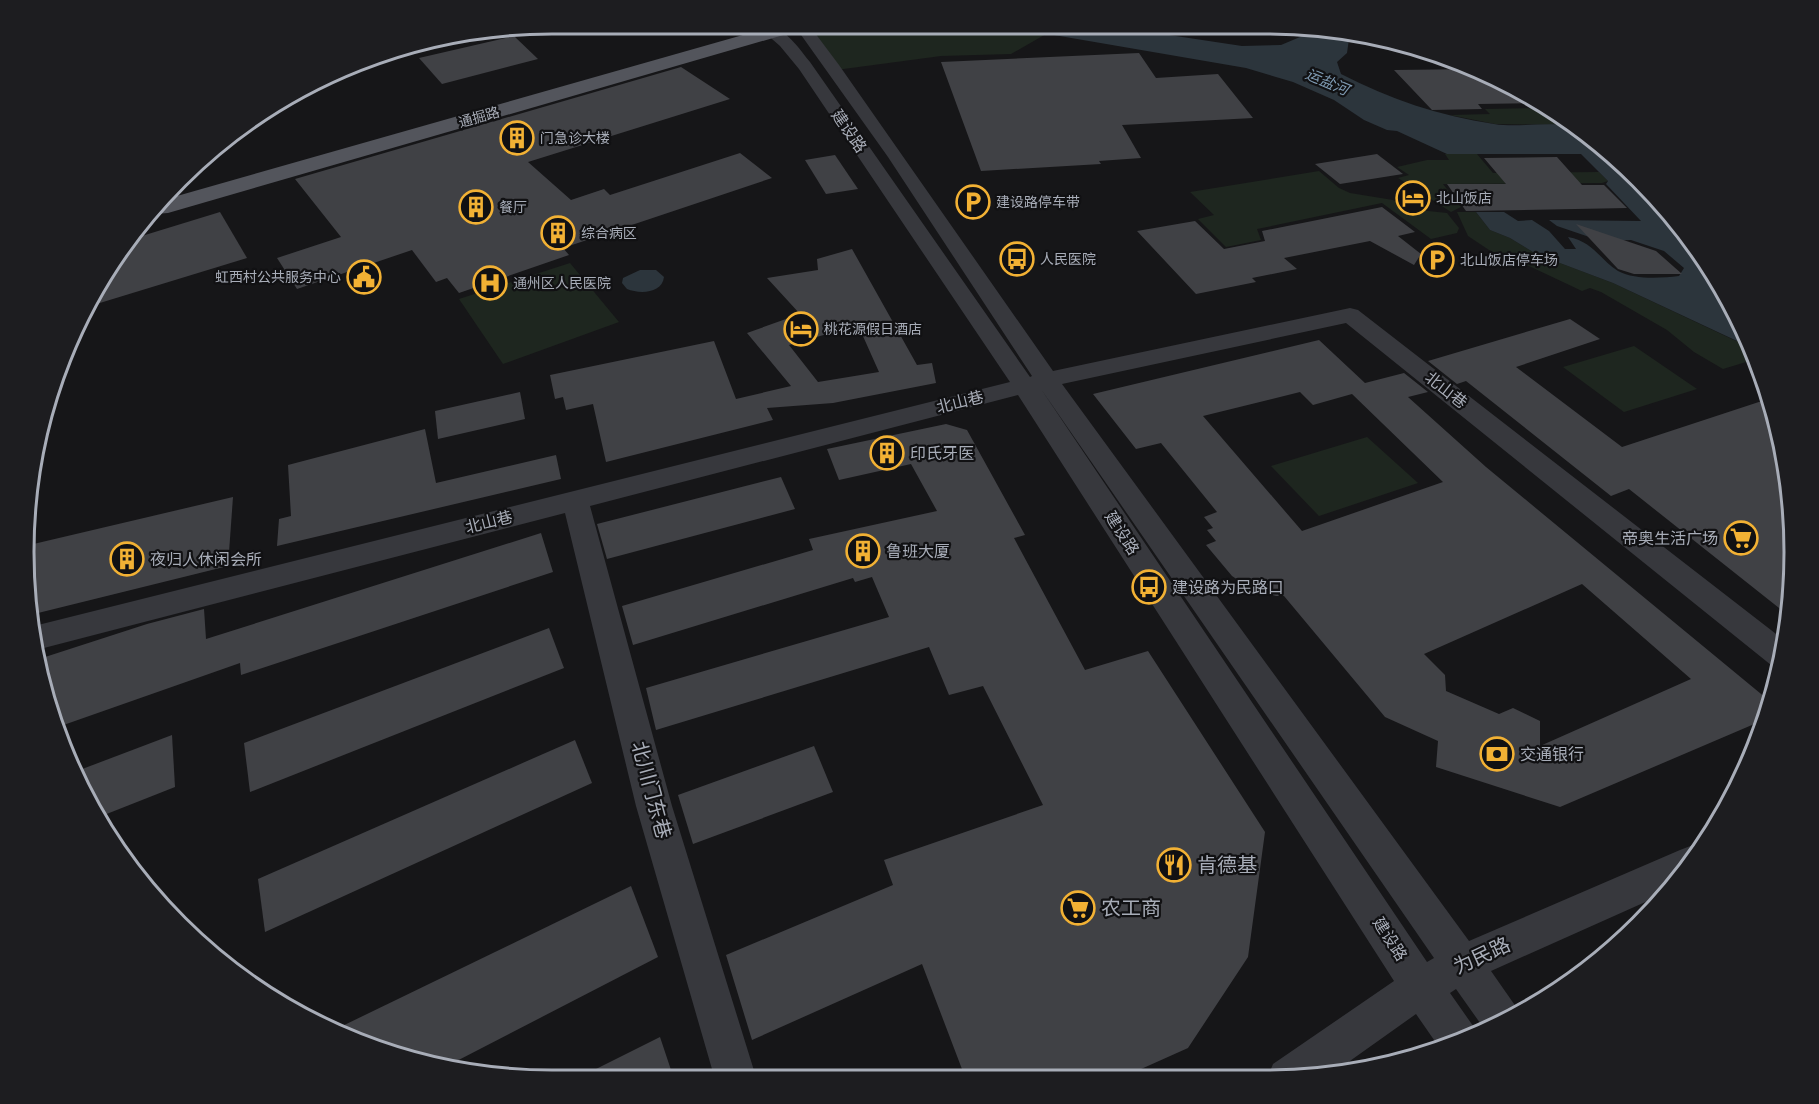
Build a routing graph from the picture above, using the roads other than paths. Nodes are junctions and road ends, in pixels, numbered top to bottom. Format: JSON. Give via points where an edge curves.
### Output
{"nodes":[{"id":1,"x":752,"y":34,"type":"edge"},
{"id":2,"x":755,"y":34,"type":"edge"},
{"id":3,"x":784,"y":34,"type":"edge"},
{"id":4,"x":192,"y":181,"type":"edge"},
{"id":5,"x":168,"y":206,"type":"edge"},
{"id":6,"x":1036,"y":383,"type":"junction"},
{"id":7,"x":575,"y":501,"type":"junction"},
{"id":8,"x":41,"y":636,"type":"edge"},
{"id":9,"x":1775,"y":651,"type":"edge"},
{"id":10,"x":1676,"y":870,"type":"edge"},
{"id":11,"x":1462,"y":964,"type":"junction"},
{"id":12,"x":1421,"y":987,"type":"junction"},
{"id":13,"x":1499,"y":1015,"type":"edge"},
{"id":14,"x":1455,"y":1034,"type":"edge"},
{"id":15,"x":1304,"y":1068,"type":"edge"},
{"id":16,"x":733,"y":1070,"type":"edge"}],
"edges":[{"from":1,"to":4,"type":"main road","name":"通掘路"},
{"from":2,"to":5,"type":"main road","name":"通掘路"},
{"from":3,"to":6,"type":"street","name":"建设路","via":[[837,116]]},
{"from":6,"to":7,"type":"street","name":"北山巷"},
{"from":6,"to":9,"type":"street","name":"北山巷","via":[[1350,315]]},
{"from":6,"to":11,"type":"street","name":"建设路"},
{"from":6,"to":12,"type":"street","name":"建设路"},
{"from":7,"to":8,"type":"street","name":"北山巷"},
{"from":7,"to":16,"type":"street","name":"北川门东巷","via":[[654,806]]},
{"from":10,"to":11,"type":"street","name":"为民路"},
{"from":11,"to":12,"type":"street","name":"为民路"},
{"from":11,"to":13,"type":"street","name":"建设路"},
{"from":12,"to":14,"type":"street","name":"建设路"},
{"from":12,"to":15,"type":"street","name":"为民路"}]}
